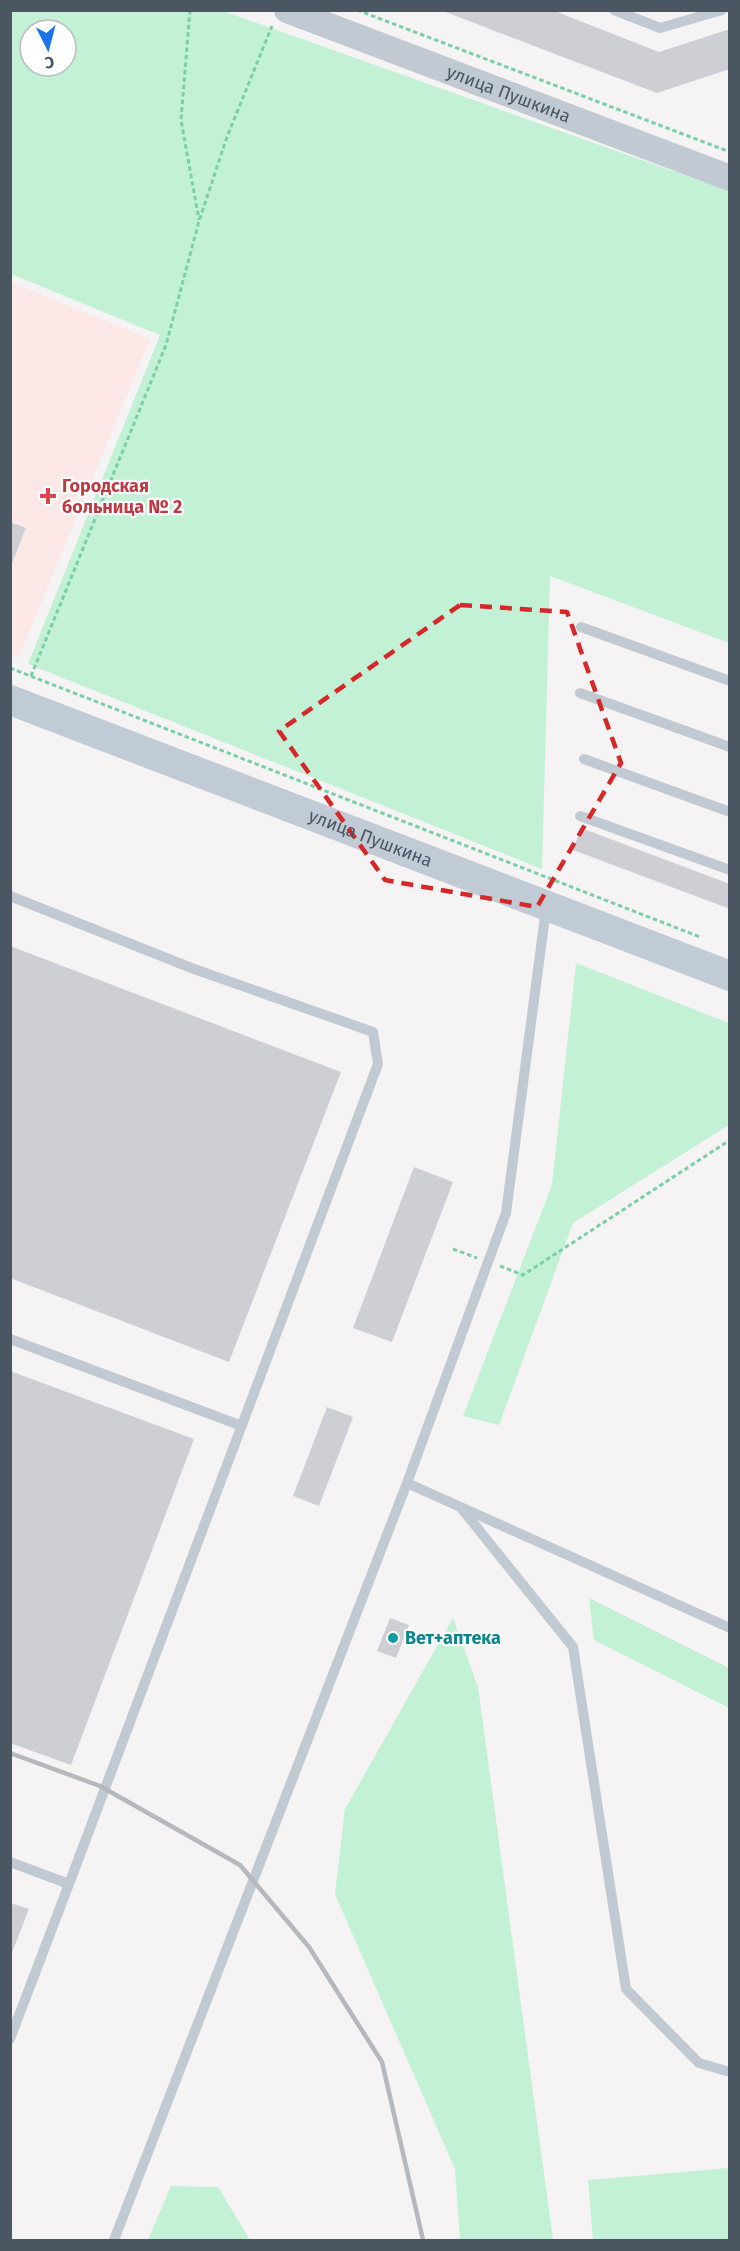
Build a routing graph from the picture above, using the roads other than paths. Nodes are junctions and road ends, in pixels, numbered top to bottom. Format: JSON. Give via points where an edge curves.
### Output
{"nodes":[{"id":1,"x":614,"y":10,"type":"edge"},
{"id":2,"x":682,"y":10,"type":"edge"},
{"id":3,"x":722,"y":10,"type":"edge"},
{"id":4,"x":280,"y":16,"type":"edge"},
{"id":5,"x":678,"y":22,"type":"junction"},
{"id":6,"x":729,"y":178,"type":"edge"},
{"id":7,"x":580,"y":627,"type":"dead end"},
{"id":8,"x":729,"y":681,"type":"edge"},
{"id":9,"x":580,"y":693,"type":"dead end"},
{"id":10,"x":10,"y":700,"type":"edge"},
{"id":11,"x":729,"y":747,"type":"edge"},
{"id":12,"x":584,"y":759,"type":"dead end"},
{"id":13,"x":729,"y":812,"type":"edge"},
{"id":14,"x":580,"y":816,"type":"dead end"},
{"id":15,"x":729,"y":870,"type":"edge"},
{"id":16,"x":10,"y":896,"type":"edge"},
{"id":17,"x":547,"y":906,"type":"junction"},
{"id":18,"x":729,"y":976,"type":"edge"},
{"id":19,"x":10,"y":1339,"type":"edge"},
{"id":20,"x":242,"y":1426,"type":"junction"},
{"id":21,"x":407,"y":1483,"type":"junction"},
{"id":22,"x":462,"y":1509,"type":"junction"},
{"id":23,"x":729,"y":1628,"type":"edge"},
{"id":24,"x":10,"y":1862,"type":"edge"},
{"id":25,"x":69,"y":1884,"type":"junction"},
{"id":26,"x":10,"y":2039,"type":"edge"},
{"id":27,"x":729,"y":2072,"type":"edge"},
{"id":28,"x":114,"y":2241,"type":"edge"}],
"edges":[{"from":1,"to":5,"type":"lane","via":[[660,28]]},
{"from":2,"to":5,"type":"lane"},
{"from":3,"to":5,"type":"lane"},
{"from":4,"to":6,"type":"street","name":"улица Пушкина"},
{"from":7,"to":8,"type":"lane"},
{"from":9,"to":11,"type":"lane"},
{"from":10,"to":17,"type":"main road","name":"улица Пушкина"},
{"from":12,"to":13,"type":"lane"},
{"from":14,"to":15,"type":"lane"},
{"from":16,"to":20,"type":"lane","via":[[194,969],[372,1032],[378,1064]]},
{"from":17,"to":18,"type":"main road","name":"улица Пушкина"},
{"from":17,"to":21,"type":"lane","via":[[506,1213]]},
{"from":19,"to":20,"type":"lane"},
{"from":20,"to":25,"type":"lane"},
{"from":21,"to":22,"type":"lane"},
{"from":21,"to":28,"type":"lane"},
{"from":22,"to":23,"type":"lane"},
{"from":22,"to":27,"type":"lane","via":[[573,1647],[626,1989],[699,2063]]},
{"from":24,"to":25,"type":"lane"},
{"from":25,"to":26,"type":"lane"}]}
